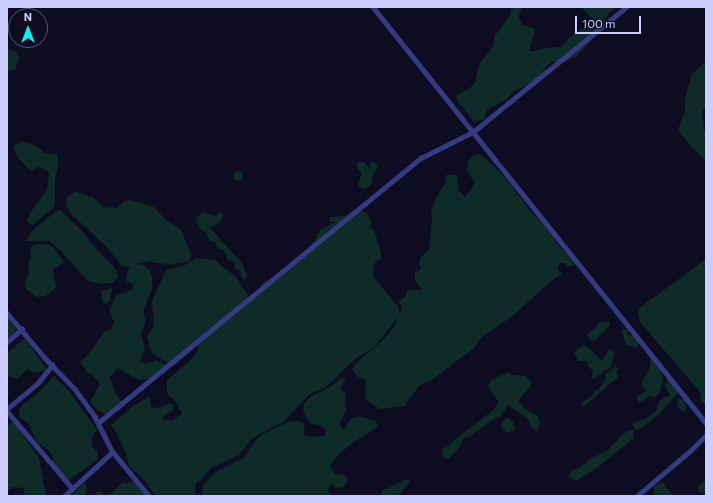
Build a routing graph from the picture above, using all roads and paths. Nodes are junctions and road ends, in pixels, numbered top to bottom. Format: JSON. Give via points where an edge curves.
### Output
{"nodes":[{"id":1,"x":373,"y":7,"type":"edge"},
{"id":2,"x":626,"y":7,"type":"edge"},
{"id":3,"x":473,"y":132,"type":"junction"},
{"id":4,"x":7,"y":313,"type":"edge"},
{"id":5,"x":22,"y":329,"type":"junction"},
{"id":6,"x":7,"y":342,"type":"edge"},
{"id":7,"x":52,"y":364,"type":"junction"},
{"id":8,"x":7,"y":410,"type":"edge"},
{"id":9,"x":98,"y":423,"type":"junction"},
{"id":10,"x":706,"y":423,"type":"edge"},
{"id":11,"x":706,"y":435,"type":"edge"},
{"id":12,"x":113,"y":452,"type":"junction"},
{"id":13,"x":73,"y":489,"type":"junction"},
{"id":14,"x":65,"y":496,"type":"edge"},
{"id":15,"x":149,"y":496,"type":"edge"},
{"id":16,"x":637,"y":496,"type":"edge"}],
"edges":[{"from":1,"to":3,"type":"street"},
{"from":2,"to":3,"type":"street"},
{"from":3,"to":9,"type":"street","via":[[421,158]]},
{"from":3,"to":10,"type":"street"},
{"from":4,"to":5,"type":"street"},
{"from":5,"to":6,"type":"street"},
{"from":5,"to":7,"type":"street"},
{"from":7,"to":8,"type":"street","via":[[38,383]]},
{"from":7,"to":9,"type":"street","via":[[76,389]]},
{"from":8,"to":13,"type":"street"},
{"from":9,"to":12,"type":"street"},
{"from":11,"to":16,"type":"street"},
{"from":12,"to":13,"type":"street"},
{"from":12,"to":15,"type":"street"},
{"from":13,"to":14,"type":"street"}]}
